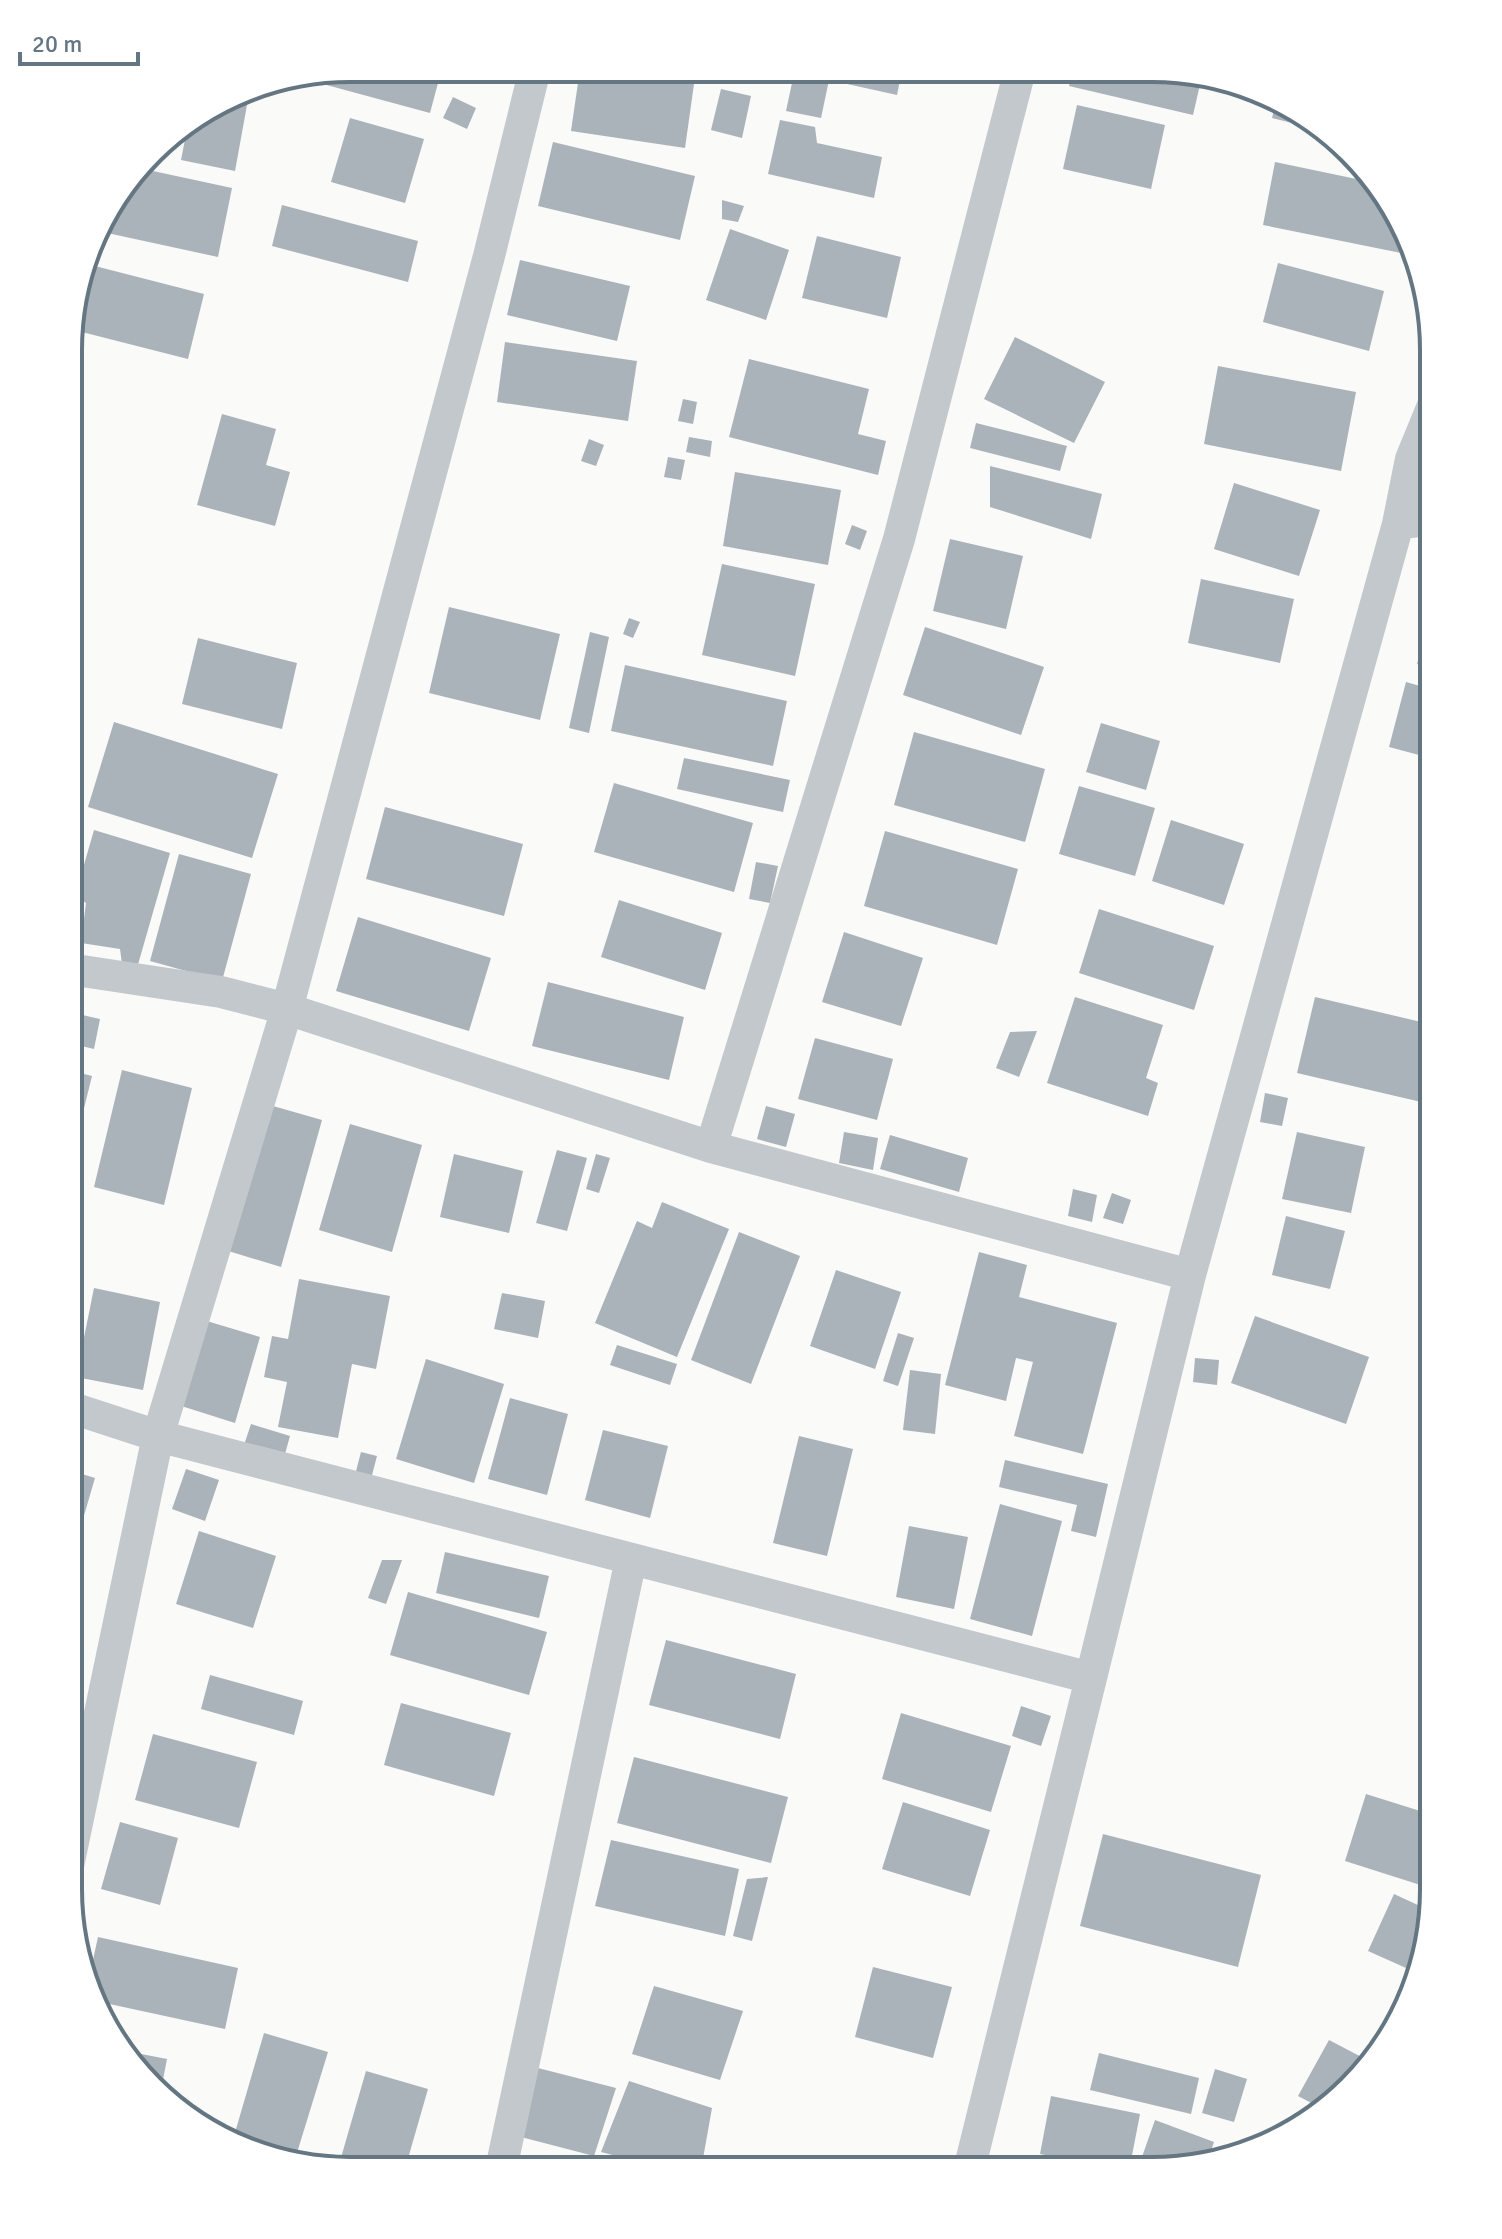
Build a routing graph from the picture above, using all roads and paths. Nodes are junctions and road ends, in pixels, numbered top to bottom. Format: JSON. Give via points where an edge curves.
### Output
{"nodes":[{"id":1,"x":1017,"y":82,"type":"edge"},
{"id":2,"x":532,"y":83,"type":"edge"},
{"id":3,"x":1420,"y":437,"type":"edge"},
{"id":4,"x":1420,"y":521,"type":"edge"},
{"id":5,"x":1398,"y":524,"type":"junction"},
{"id":6,"x":82,"y":971,"type":"edge"},
{"id":7,"x":287,"y":1009,"type":"junction"},
{"id":8,"x":711,"y":1147,"type":"junction"},
{"id":9,"x":1190,"y":1275,"type":"junction"},
{"id":10,"x":82,"y":1411,"type":"edge"},
{"id":11,"x":158,"y":1436,"type":"junction"},
{"id":12,"x":631,"y":1559,"type":"junction"},
{"id":13,"x":1091,"y":1678,"type":"junction"},
{"id":14,"x":82,"y":1799,"type":"edge"},
{"id":15,"x":504,"y":2157,"type":"edge"},
{"id":16,"x":972,"y":2157,"type":"edge"}],
"edges":[{"from":1,"to":8,"type":"street","via":[[899,539]]},
{"from":2,"to":7,"type":"street"},
{"from":3,"to":5,"type":"street"},
{"from":4,"to":5,"type":"street"},
{"from":5,"to":9,"type":"street"},
{"from":6,"to":7,"type":"street","via":[[221,992]]},
{"from":7,"to":8,"type":"street"},
{"from":7,"to":11,"type":"street"},
{"from":8,"to":9,"type":"street"},
{"from":9,"to":13,"type":"street"},
{"from":10,"to":11,"type":"street"},
{"from":11,"to":12,"type":"street"},
{"from":11,"to":14,"type":"street"},
{"from":12,"to":13,"type":"street"},
{"from":12,"to":15,"type":"street"},
{"from":13,"to":16,"type":"street"}]}
